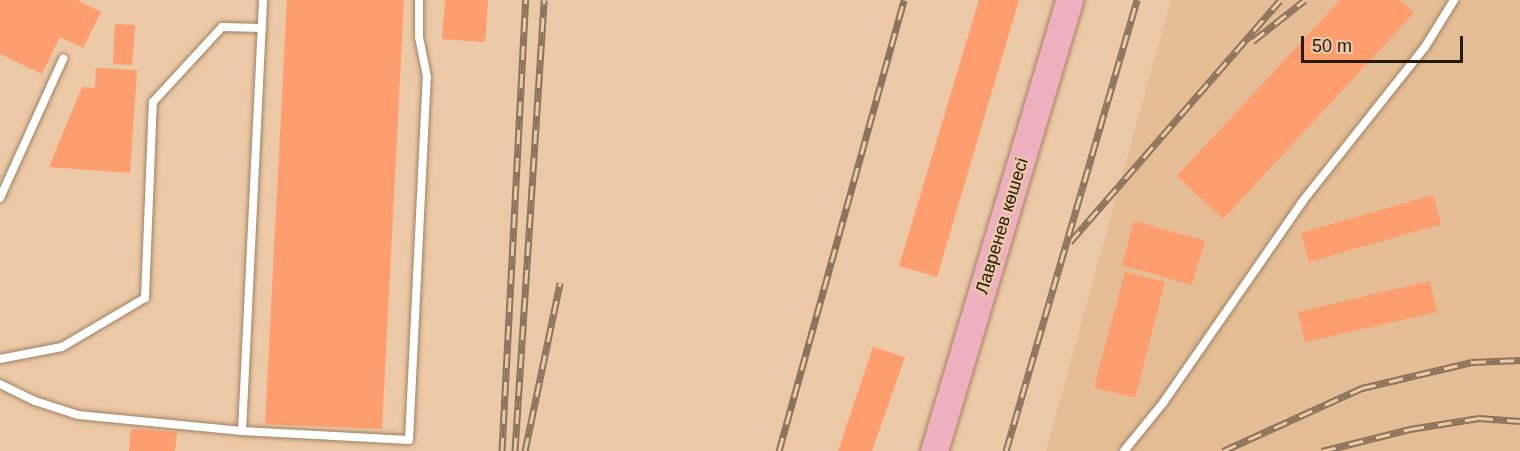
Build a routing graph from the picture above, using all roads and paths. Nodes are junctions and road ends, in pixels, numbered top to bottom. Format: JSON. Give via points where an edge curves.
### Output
{"nodes":[{"id":1,"x":263,"y":0,"type":"edge"},
{"id":2,"x":419,"y":0,"type":"edge"},
{"id":3,"x":1069,"y":0,"type":"edge"},
{"id":4,"x":1454,"y":0,"type":"edge"},
{"id":5,"x":262,"y":28,"type":"junction"},
{"id":6,"x":63,"y":59,"type":"dead end"},
{"id":7,"x":0,"y":198,"type":"edge"},
{"id":8,"x":0,"y":359,"type":"edge"},
{"id":9,"x":0,"y":384,"type":"edge"},
{"id":10,"x":242,"y":431,"type":"junction"},
{"id":11,"x":934,"y":451,"type":"edge"},
{"id":12,"x":1124,"y":451,"type":"edge"}],
"edges":[{"from":1,"to":5,"type":"lane"},
{"from":2,"to":10,"type":"lane","via":[[419,37],[427,77],[409,440]]},
{"from":3,"to":11,"type":"main road","name":"Лавренев көшесі"},
{"from":4,"to":12,"type":"lane","via":[[1425,47],[1302,202],[1163,403]]},
{"from":5,"to":8,"type":"lane","via":[[222,27],[153,102],[145,298],[62,347]]},
{"from":5,"to":10,"type":"lane"},
{"from":6,"to":7,"type":"lane"},
{"from":9,"to":10,"type":"lane","via":[[35,401],[78,414]]}]}
